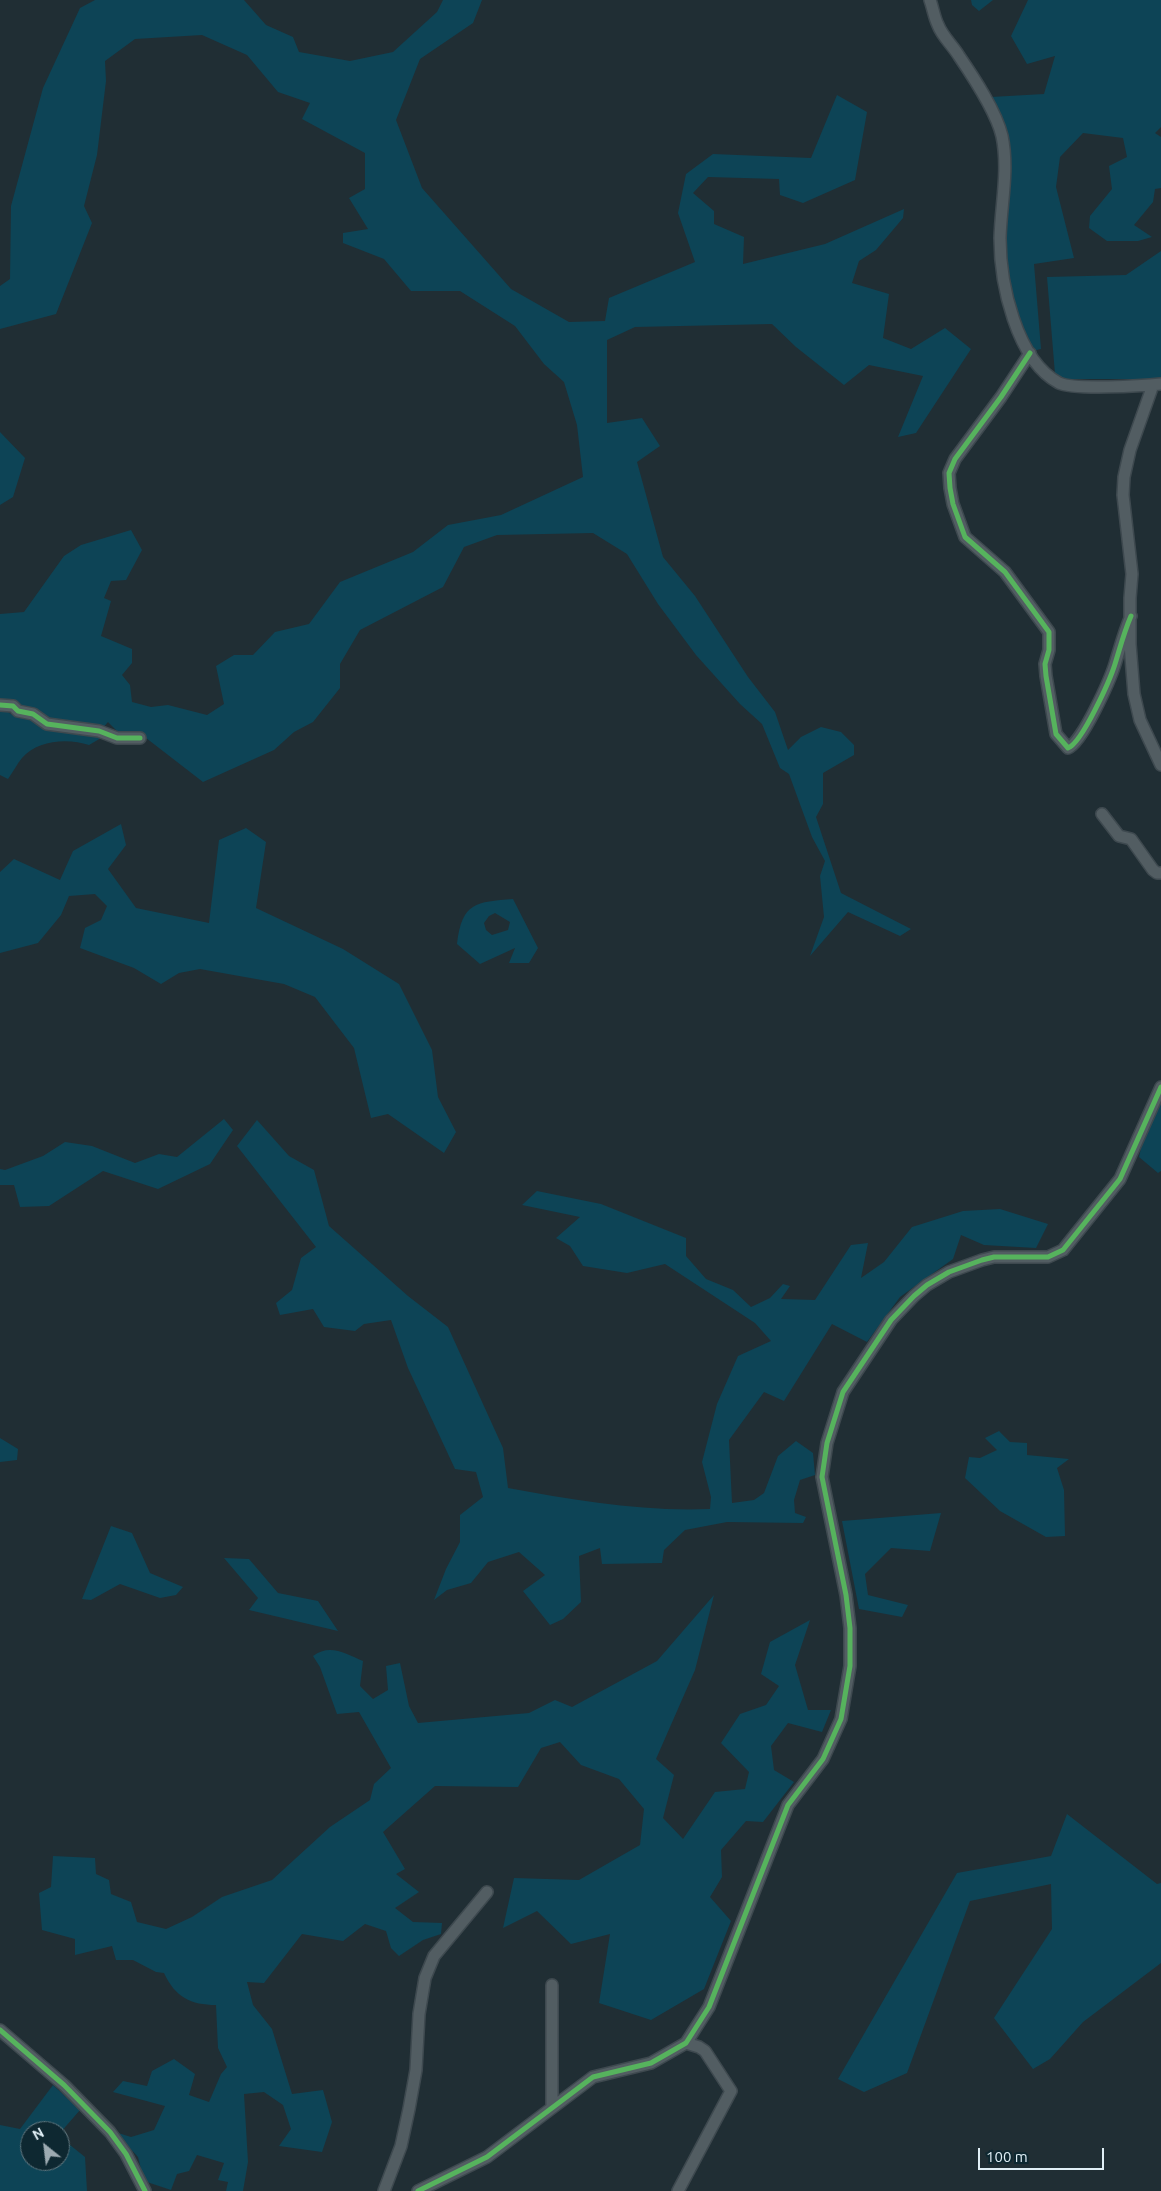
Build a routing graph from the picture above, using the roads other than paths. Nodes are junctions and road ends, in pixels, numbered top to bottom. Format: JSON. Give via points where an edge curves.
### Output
{"nodes":[{"id":1,"x":930,"y":0,"type":"edge"},
{"id":2,"x":1030,"y":353,"type":"junction"},
{"id":3,"x":1157,"y":385,"type":"edge"},
{"id":4,"x":1131,"y":616,"type":"junction"},
{"id":5,"x":0,"y":705,"type":"edge"},
{"id":6,"x":140,"y":738,"type":"dead end"},
{"id":7,"x":1161,"y":765,"type":"edge"},
{"id":8,"x":1102,"y":814,"type":"dead end"},
{"id":9,"x":1161,"y":873,"type":"edge"},
{"id":10,"x":1161,"y":1087,"type":"edge"},
{"id":11,"x":486,"y":1892,"type":"dead end"},
{"id":12,"x":552,"y":1985,"type":"dead end"},
{"id":13,"x":0,"y":2030,"type":"edge"},
{"id":14,"x":686,"y":2044,"type":"junction"},
{"id":15,"x":552,"y":2107,"type":"junction"},
{"id":16,"x":145,"y":2191,"type":"edge"},
{"id":17,"x":384,"y":2191,"type":"edge"},
{"id":18,"x":418,"y":2191,"type":"edge"},
{"id":19,"x":678,"y":2191,"type":"edge"}],
"edges":[{"from":1,"to":2,"type":"street","via":[[938,26],[960,56],[1002,134],[1005,176],[1000,238],[1003,274],[1009,303]]},
{"from":2,"to":3,"type":"street","via":[[1061,384]]},
{"from":2,"to":4,"type":"street","via":[[955,459],[949,473],[950,488],[964,537],[1005,572],[1049,632],[1046,676],[1056,734],[1068,748],[1077,741],[1102,696]]},
{"from":3,"to":4,"type":"street","via":[[1137,428],[1124,477],[1123,512],[1132,574]]},
{"from":4,"to":7,"type":"street","via":[[1130,670],[1135,701],[1145,733]]},
{"from":5,"to":6,"type":"street","via":[[14,706],[47,724],[99,731],[117,738]]},
{"from":8,"to":9,"type":"street","via":[[1119,836],[1131,839],[1153,870]]},
{"from":10,"to":14,"type":"street","via":[[1120,1179],[1063,1250],[1048,1257],[982,1260],[927,1285],[891,1320],[843,1392],[827,1443],[822,1477],[850,1628],[850,1666],[842,1715],[823,1759],[788,1805],[709,2007]]},
{"from":11,"to":17,"type":"street","via":[[434,1956],[425,1978],[409,2109],[401,2146]]},
{"from":12,"to":15,"type":"street"},
{"from":13,"to":16,"type":"street","via":[[64,2085],[110,2132],[126,2154]]},
{"from":14,"to":15,"type":"street","via":[[651,2063],[593,2077]]},
{"from":14,"to":19,"type":"street","via":[[705,2051],[731,2091]]},
{"from":15,"to":18,"type":"street","via":[[487,2157]]}]}
